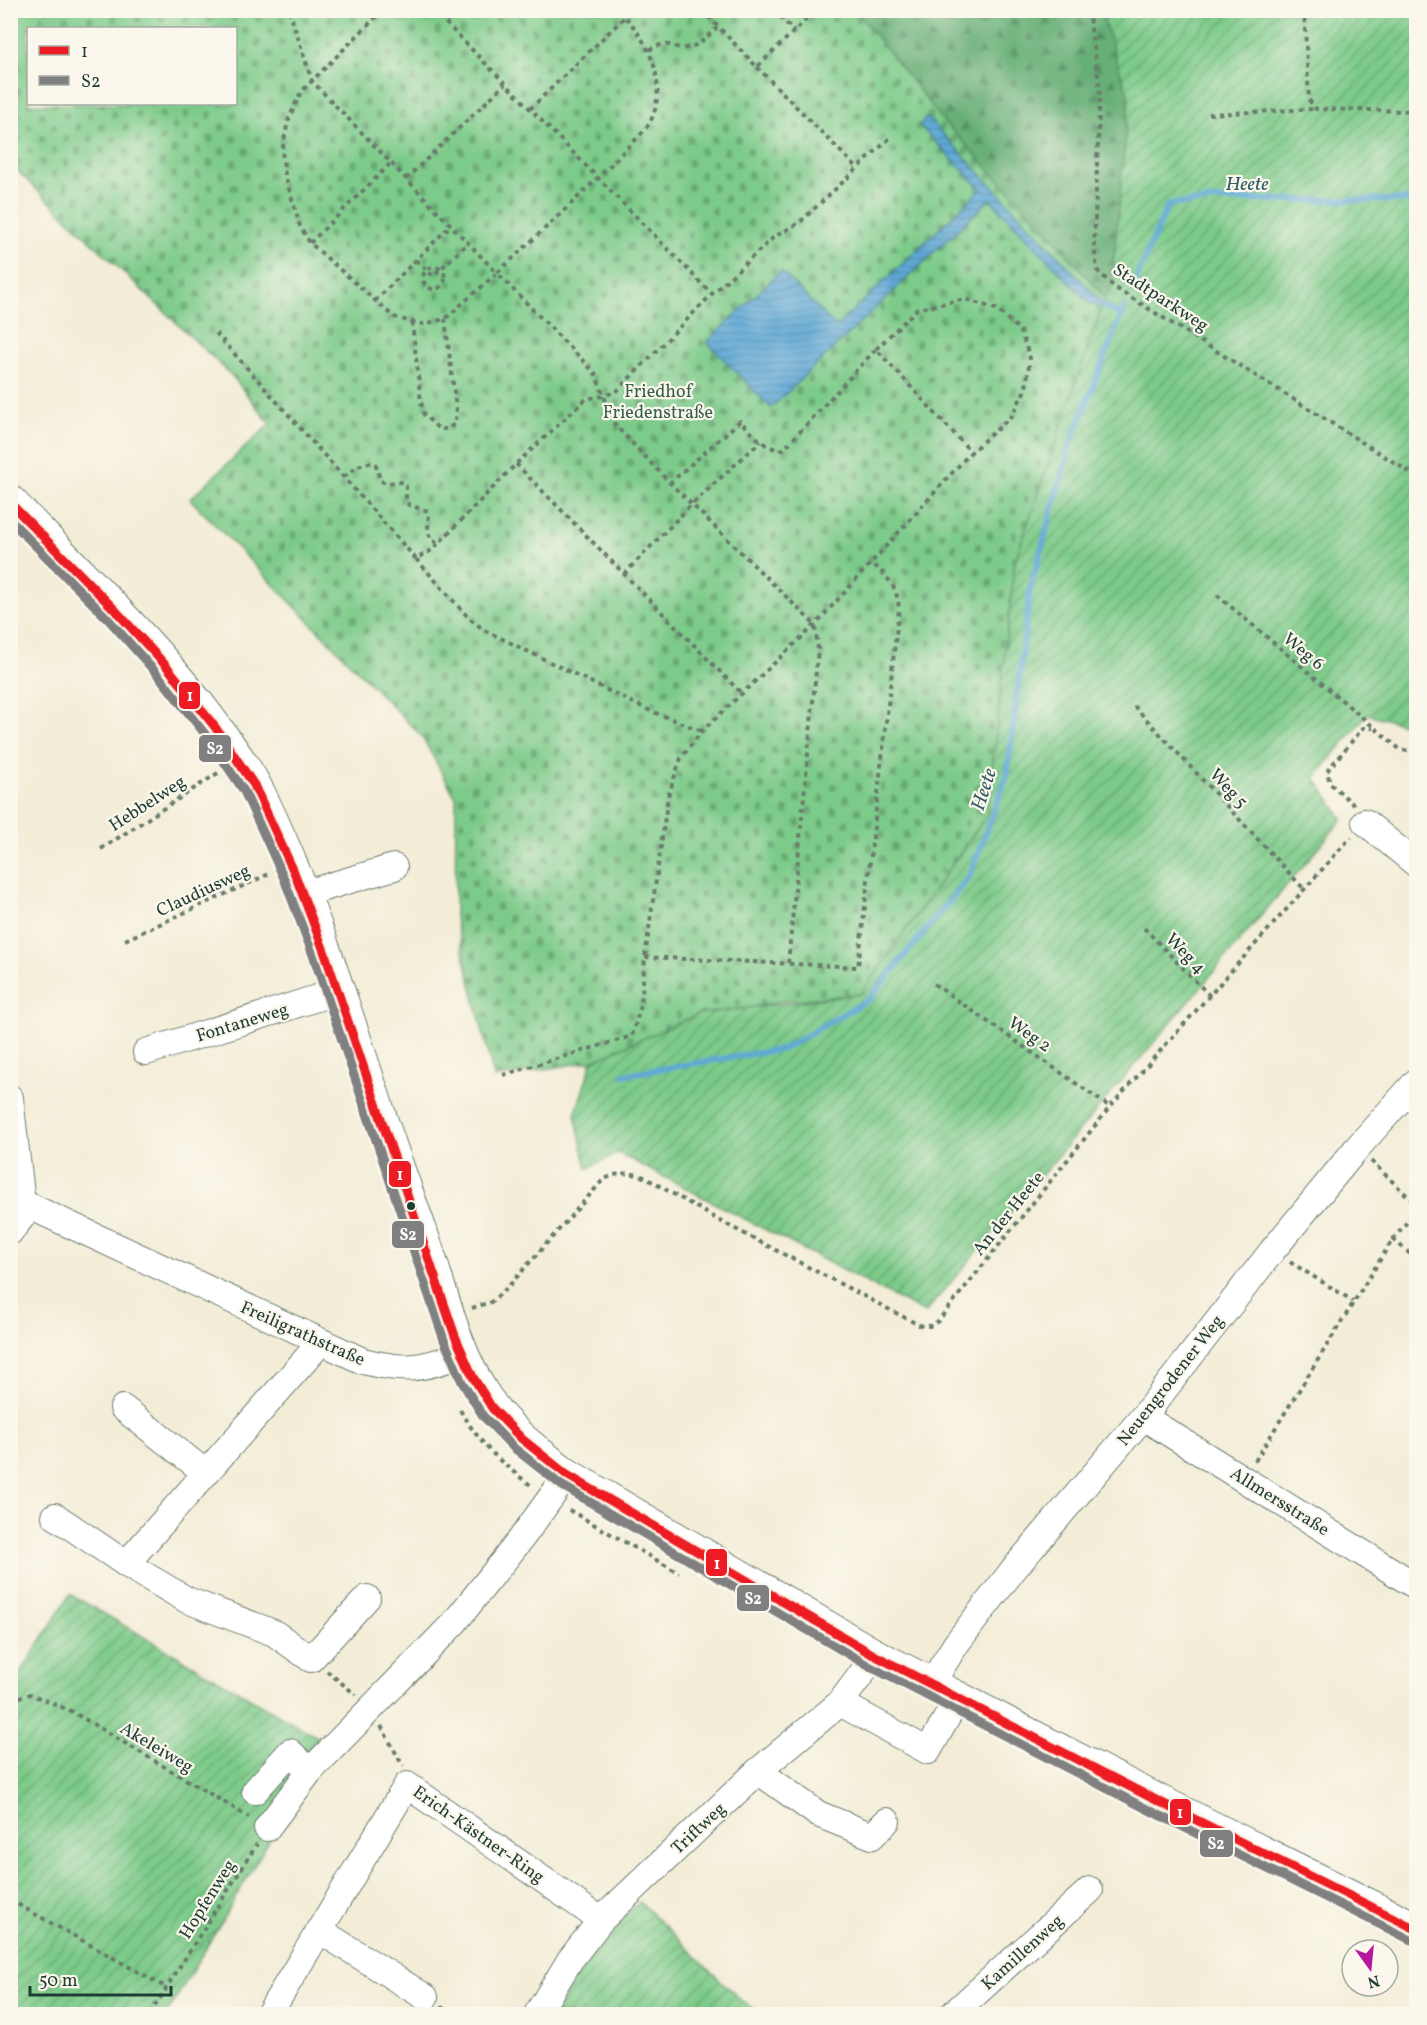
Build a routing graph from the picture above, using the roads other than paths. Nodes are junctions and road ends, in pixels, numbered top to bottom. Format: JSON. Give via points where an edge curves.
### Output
{"nodes":[{"id":1,"x":10,"y":502,"type":"edge"},
{"id":2,"x":1365,"y":822,"type":"road end"},
{"id":3,"x":1416,"y":864,"type":"edge"},
{"id":4,"x":394,"y":867,"type":"dead end"},
{"id":5,"x":303,"y":894,"type":"junction"},
{"id":6,"x":339,"y":991,"type":"junction"},
{"id":7,"x":146,"y":1052,"type":"dead end"},
{"id":8,"x":1416,"y":1082,"type":"edge"},
{"id":9,"x":10,"y":1098,"type":"edge"},
{"id":10,"x":21,"y":1203,"type":"edge"},
{"id":11,"x":10,"y":1232,"type":"edge"},
{"id":12,"x":321,"y":1342,"type":"junction"},
{"id":13,"x":463,"y":1354,"type":"junction"},
{"id":14,"x":123,"y":1408,"type":"dead end"},
{"id":15,"x":1143,"y":1417,"type":"junction"},
{"id":16,"x":206,"y":1473,"type":"junction"},
{"id":17,"x":567,"y":1475,"type":"junction"},
{"id":18,"x":55,"y":1515,"type":"dead end"},
{"id":19,"x":126,"y":1564,"type":"junction"},
{"id":20,"x":1416,"y":1586,"type":"edge"},
{"id":21,"x":367,"y":1598,"type":"dead end"},
{"id":22,"x":872,"y":1654,"type":"junction"},
{"id":23,"x":944,"y":1691,"type":"junction"},
{"id":24,"x":840,"y":1703,"type":"junction"},
{"id":25,"x":309,"y":1771,"type":"junction"},
{"id":26,"x":758,"y":1771,"type":"junction"},
{"id":27,"x":255,"y":1791,"type":"dead end"},
{"id":28,"x":887,"y":1821,"type":"dead end"},
{"id":29,"x":267,"y":1828,"type":"road end"},
{"id":30,"x":1090,"y":1890,"type":"dead end"},
{"id":31,"x":601,"y":1920,"type":"junction"},
{"id":32,"x":1416,"y":1929,"type":"edge"},
{"id":33,"x":319,"y":1930,"type":"junction"},
{"id":34,"x":425,"y":1997,"type":"dead end"},
{"id":35,"x":269,"y":2014,"type":"edge"},
{"id":36,"x":537,"y":2014,"type":"edge"},
{"id":37,"x":953,"y":2014,"type":"edge"}],
"edges":[{"from":1,"to":5,"type":"main road","via":[[195,699],[258,792]]},
{"from":2,"to":3,"type":"street"},
{"from":4,"to":5,"type":"street"},
{"from":5,"to":6,"type":"main road"},
{"from":6,"to":7,"type":"street","name":"Fontaneweg"},
{"from":6,"to":13,"type":"main road"},
{"from":8,"to":15,"type":"street","name":"Neuengrodener Weg","via":[[1272,1251]]},
{"from":9,"to":10,"type":"street"},
{"from":10,"to":11,"type":"street"},
{"from":10,"to":12,"type":"street","name":"Freiligrathstraße"},
{"from":12,"to":13,"type":"street","name":"Freiligrathstraße","via":[[363,1361],[411,1369]]},
{"from":12,"to":16,"type":"street"},
{"from":13,"to":17,"type":"main road","via":[[486,1399],[505,1423]]},
{"from":14,"to":16,"type":"street"},
{"from":15,"to":20,"type":"street","name":"Allmersstraße"},
{"from":15,"to":23,"type":"street","name":"Neuengrodener Weg","via":[[1013,1570],[956,1644]]},
{"from":16,"to":19,"type":"street"},
{"from":17,"to":22,"type":"main road"},
{"from":17,"to":25,"type":"street","via":[[454,1623]]},
{"from":18,"to":19,"type":"street"},
{"from":19,"to":21,"type":"street","via":[[187,1599],[274,1633],[311,1659]]},
{"from":22,"to":23,"type":"main road"},
{"from":22,"to":24,"type":"street","name":"Triftweg"},
{"from":23,"to":24,"type":"street","name":"Neuengrodener Weg","via":[[928,1750]]},
{"from":23,"to":32,"type":"main road"},
{"from":24,"to":26,"type":"street","name":"Triftweg"},
{"from":25,"to":27,"type":"street","via":[[290,1752]]},
{"from":25,"to":29,"type":"street"},
{"from":26,"to":28,"type":"street","via":[[818,1814],[852,1829],[872,1836]]},
{"from":26,"to":31,"type":"street","name":"Triftweg"},
{"from":30,"to":37,"type":"street","name":"Kamillenweg"},
{"from":31,"to":33,"type":"street","name":"Erich-Kästner-Ring","via":[[407,1785]]},
{"from":31,"to":36,"type":"street","name":"Triftweg","via":[[570,1960]]},
{"from":33,"to":34,"type":"street"},
{"from":33,"to":35,"type":"street","name":"Erich-Kästner-Ring"}]}
